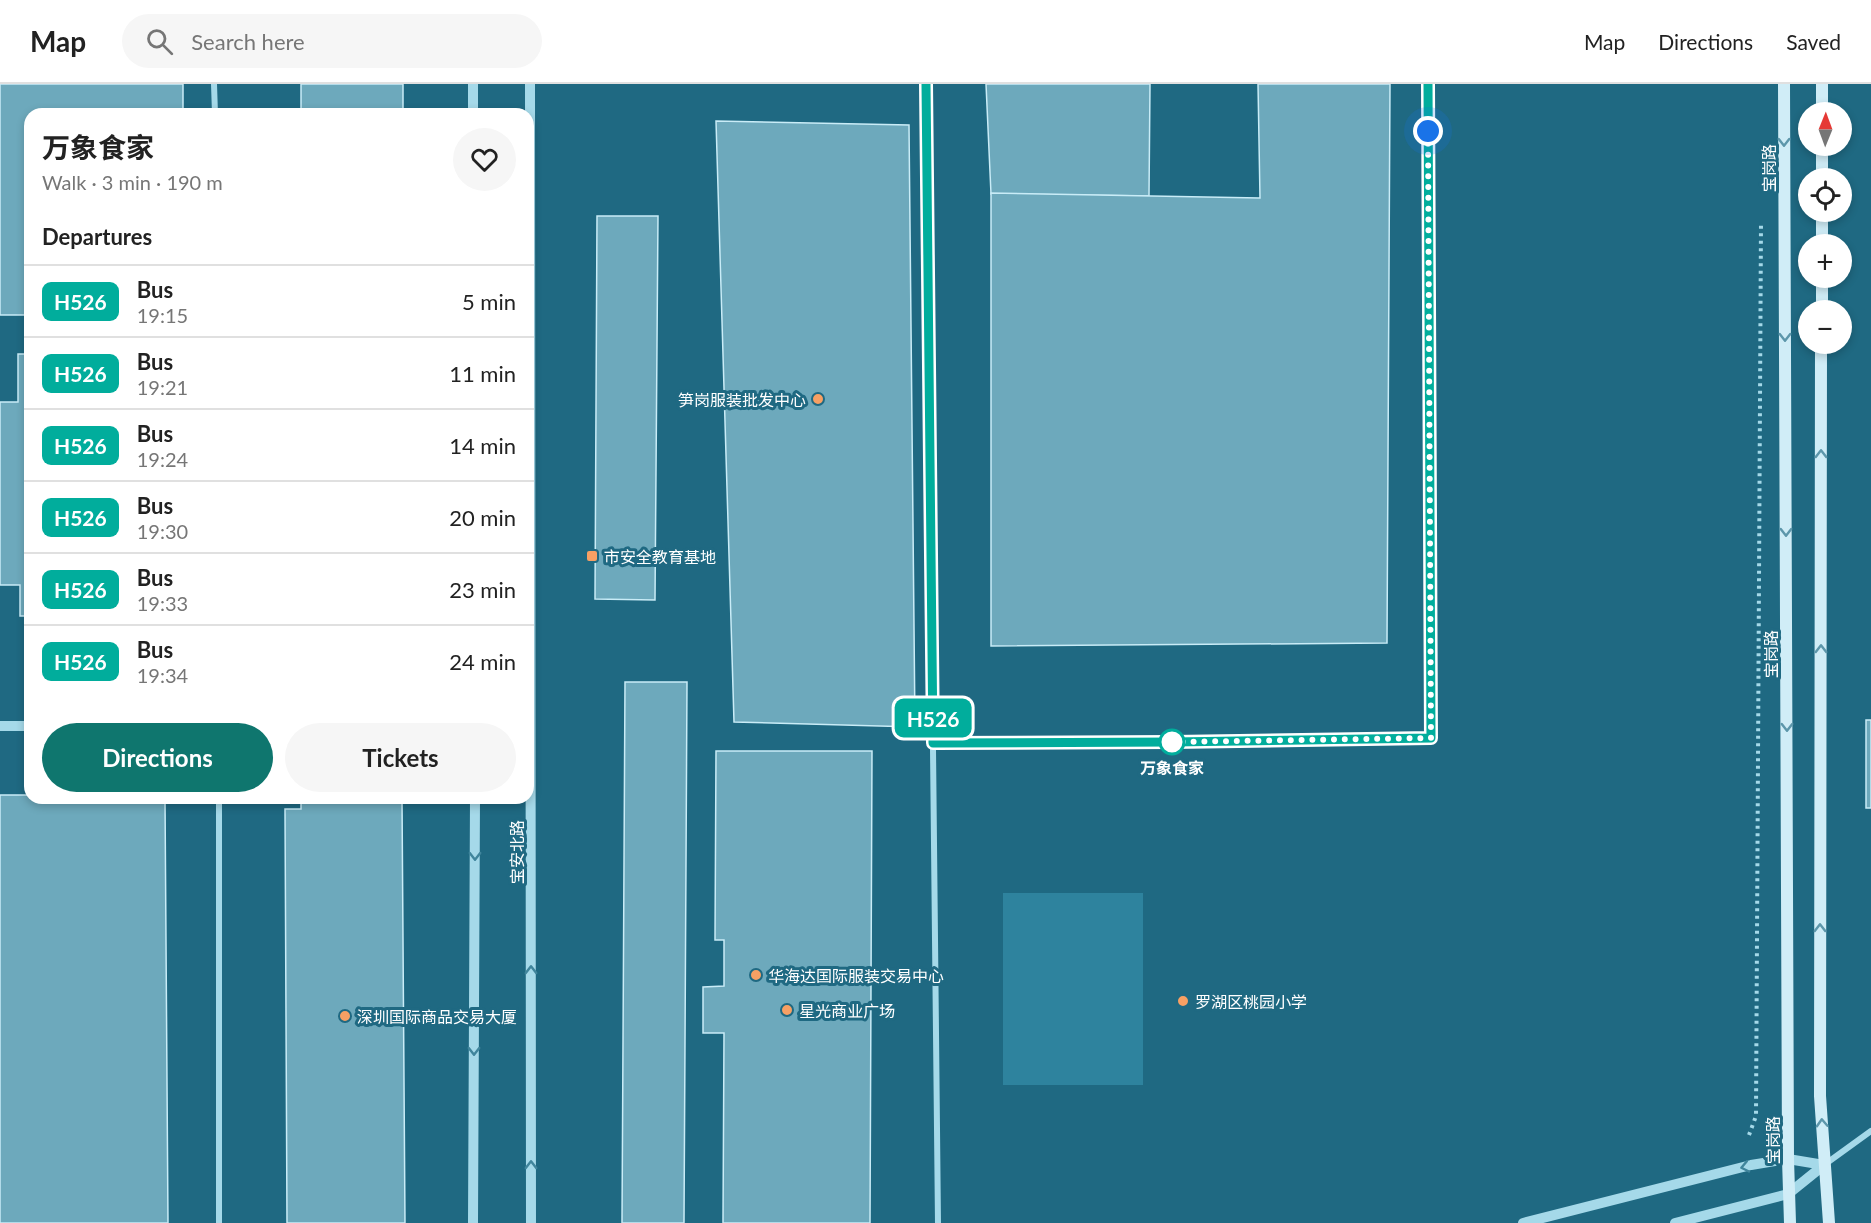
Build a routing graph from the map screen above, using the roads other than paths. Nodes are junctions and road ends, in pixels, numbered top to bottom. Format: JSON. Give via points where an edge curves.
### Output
{"nodes":[{"id":1,"x":214,"y":84,"type":"edge"},
{"id":2,"x":473,"y":84,"type":"edge"},
{"id":3,"x":530,"y":84,"type":"edge"},
{"id":4,"x":926,"y":84,"type":"edge"},
{"id":5,"x":1428,"y":84,"type":"edge"},
{"id":6,"x":1784,"y":84,"type":"edge"},
{"id":7,"x":1822,"y":84,"type":"edge"},
{"id":8,"x":1822,"y":102,"type":"edge"},
{"id":9,"x":214,"y":108,"type":"edge"},
{"id":10,"x":473,"y":108,"type":"edge"},
{"id":11,"x":530,"y":108,"type":"edge"},
{"id":12,"x":1821,"y":354,"type":"edge"},
{"id":13,"x":0,"y":726,"type":"edge"},
{"id":14,"x":24,"y":726,"type":"edge"},
{"id":15,"x":933,"y":743,"type":"junction"},
{"id":16,"x":219,"y":804,"type":"edge"},
{"id":17,"x":476,"y":804,"type":"edge"},
{"id":18,"x":531,"y":804,"type":"edge"},
{"id":19,"x":1871,"y":1131,"type":"edge"},
{"id":20,"x":1788,"y":1160,"type":"junction"},
{"id":21,"x":1824,"y":1165,"type":"junction"},
{"id":22,"x":1788,"y":1194,"type":"junction"},
{"id":23,"x":219,"y":1223,"type":"edge"},
{"id":24,"x":473,"y":1223,"type":"edge"},
{"id":25,"x":531,"y":1223,"type":"edge"},
{"id":26,"x":938,"y":1223,"type":"edge"},
{"id":27,"x":1523,"y":1223,"type":"edge"},
{"id":28,"x":1675,"y":1223,"type":"edge"},
{"id":29,"x":1790,"y":1223,"type":"edge"},
{"id":30,"x":1829,"y":1223,"type":"edge"}],
"edges":[{"from":1,"to":9,"type":"street"},
{"from":2,"to":10,"type":"street"},
{"from":11,"to":3,"type":"street","name":"宝安北路","one_way":true},
{"from":4,"to":15,"type":"street"},
{"from":5,"to":15,"type":"street","via":[[1431,738]]},
{"from":6,"to":20,"type":"main road","name":"宝岗路","one_way":true},
{"from":7,"to":8,"type":"main road"},
{"from":21,"to":12,"type":"main road","one_way":true,"via":[[1820,1096]]},
{"from":13,"to":14,"type":"street"},
{"from":15,"to":26,"type":"street"},
{"from":16,"to":23,"type":"street"},
{"from":17,"to":24,"type":"street","one_way":true},
{"from":25,"to":18,"type":"street","name":"宝安北路","one_way":true},
{"from":19,"to":21,"type":"street"},
{"from":20,"to":21,"type":"street"},
{"from":20,"to":22,"type":"main road","name":"宝岗路"},
{"from":20,"to":27,"type":"street","one_way":true,"via":[[1718,1173]]},
{"from":21,"to":22,"type":"street"},
{"from":21,"to":30,"type":"main road"},
{"from":22,"to":28,"type":"street"},
{"from":22,"to":29,"type":"main road","name":"宝岗路"}]}
